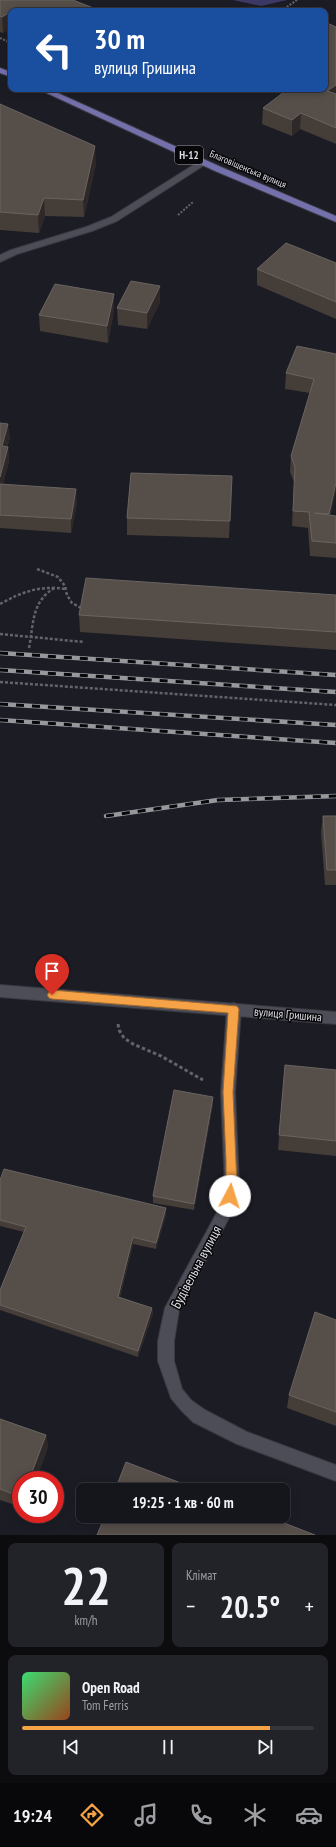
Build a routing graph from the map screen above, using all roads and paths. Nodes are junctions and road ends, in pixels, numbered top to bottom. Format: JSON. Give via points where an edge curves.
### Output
{"nodes":[{"id":1,"x":297,"y":0,"type":"edge"},
{"id":2,"x":285,"y":8,"type":"edge"},
{"id":3,"x":49,"y":92,"type":"edge"},
{"id":4,"x":203,"y":162,"type":"junction"},
{"id":5,"x":193,"y":202,"type":"dead end"},
{"id":6,"x":178,"y":215,"type":"dead end"},
{"id":7,"x":336,"y":219,"type":"edge"},
{"id":8,"x":0,"y":259,"type":"edge"},
{"id":9,"x":37,"y":568,"type":"dead end"},
{"id":10,"x":56,"y":587,"type":"junction"},
{"id":11,"x":66,"y":589,"type":"junction"},
{"id":12,"x":0,"y":604,"type":"edge"},
{"id":13,"x":84,"y":610,"type":"edge"},
{"id":14,"x":0,"y":634,"type":"edge"},
{"id":15,"x":32,"y":637,"type":"junction"},
{"id":16,"x":84,"y":642,"type":"dead end"},
{"id":17,"x":30,"y":648,"type":"dead end"},
{"id":18,"x":0,"y":682,"type":"edge"},
{"id":19,"x":336,"y":705,"type":"edge"},
{"id":20,"x":0,"y":991,"type":"edge"},
{"id":21,"x":234,"y":1009,"type":"junction"},
{"id":22,"x":336,"y":1018,"type":"edge"},
{"id":23,"x":118,"y":1022,"type":"dead end"},
{"id":24,"x":229,"y":1105,"type":"junction"},
{"id":25,"x":336,"y":1473,"type":"edge"}],
"edges":[{"from":1,"to":2,"type":"path"},
{"from":3,"to":4,"type":"main road","name":"Благовіщенська вулиця","number":"Н-12"},
{"from":4,"to":7,"type":"main road","name":"Благовіщенська вулиця","number":"Н-12"},
{"from":4,"to":8,"type":"street","via":[[114,219]]},
{"from":5,"to":6,"type":"path"},
{"from":9,"to":11,"type":"path","via":[[58,577]]},
{"from":10,"to":11,"type":"path"},
{"from":10,"to":12,"type":"path","via":[[38,586]]},
{"from":10,"to":15,"type":"path","via":[[47,591],[37,602]]},
{"from":11,"to":13,"type":"path","via":[[72,603]]},
{"from":14,"to":15,"type":"path"},
{"from":15,"to":16,"type":"path"},
{"from":15,"to":17,"type":"path"},
{"from":18,"to":19,"type":"path"},
{"from":20,"to":21,"type":"street","name":"вулиця Гришина"},
{"from":21,"to":22,"type":"street","name":"вулиця Гришина"},
{"from":21,"to":24,"type":"street","name":"Будівельна вулиця"},
{"from":23,"to":24,"type":"path","via":[[124,1038],[190,1071]]},
{"from":24,"to":25,"type":"street","name":"Будівельна вулиця","via":[[232,1186],[228,1207],[172,1308],[166,1341],[166,1361],[170,1375],[176,1393],[199,1416],[244,1438]]}]}
